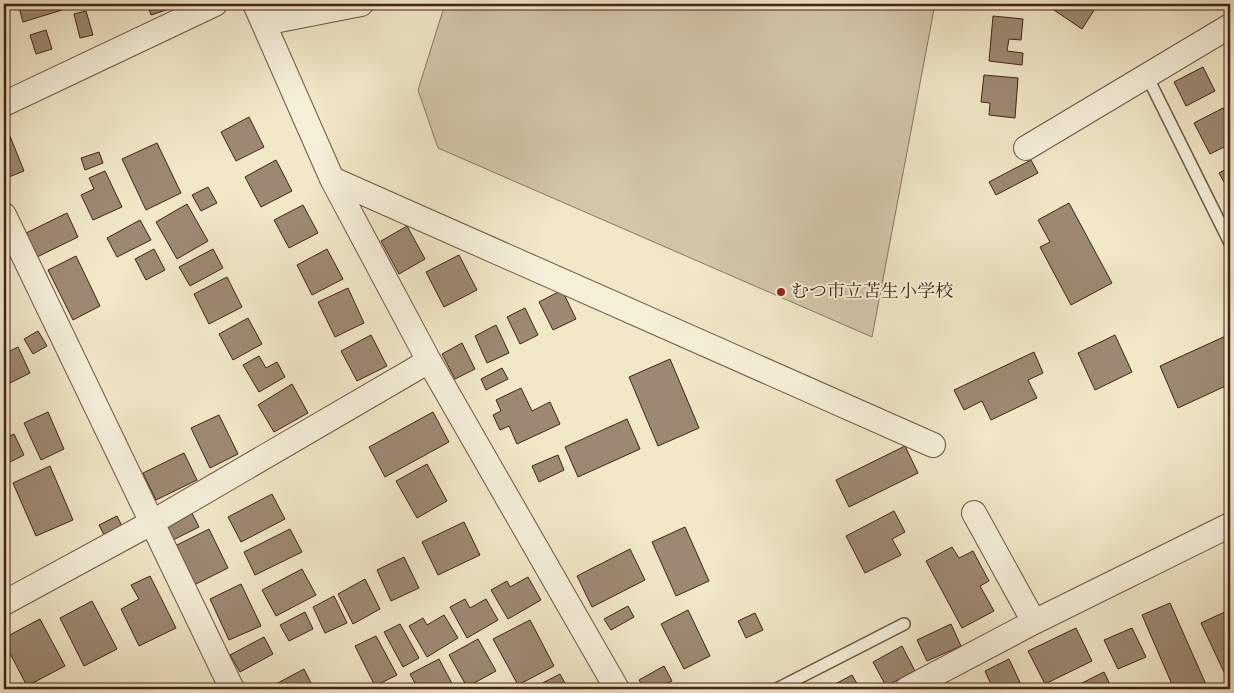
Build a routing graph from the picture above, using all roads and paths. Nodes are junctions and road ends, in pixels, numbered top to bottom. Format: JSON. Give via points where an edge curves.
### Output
{"nodes":[{"id":1,"x":215,"y":4,"type":"edge"},
{"id":2,"x":360,"y":4,"type":"edge"},
{"id":3,"x":259,"y":13,"type":"edge"},
{"id":4,"x":1230,"y":26,"type":"edge"},
{"id":5,"x":1147,"y":76,"type":"junction"},
{"id":6,"x":4,"y":104,"type":"edge"},
{"id":7,"x":1026,"y":148,"type":"dead end"},
{"id":8,"x":332,"y":179,"type":"junction"},
{"id":9,"x":4,"y":215,"type":"edge"},
{"id":10,"x":1230,"y":243,"type":"edge"},
{"id":11,"x":429,"y":361,"type":"junction"},
{"id":12,"x":933,"y":445,"type":"dead end"},
{"id":13,"x":974,"y":513,"type":"dead end"},
{"id":14,"x":151,"y":523,"type":"junction"},
{"id":15,"x":1230,"y":525,"type":"edge"},
{"id":16,"x":4,"y":603,"type":"edge"},
{"id":17,"x":1034,"y":622,"type":"junction"},
{"id":18,"x":904,"y":624,"type":"dead end"},
{"id":19,"x":232,"y":689,"type":"edge"},
{"id":20,"x":617,"y":689,"type":"edge"},
{"id":21,"x":777,"y":689,"type":"edge"},
{"id":22,"x":907,"y":689,"type":"edge"}],
"edges":[{"from":1,"to":6,"type":"street"},
{"from":2,"to":3,"type":"street"},
{"from":3,"to":8,"type":"street"},
{"from":4,"to":5,"type":"street"},
{"from":5,"to":7,"type":"street"},
{"from":5,"to":10,"type":"lane"},
{"from":8,"to":11,"type":"street"},
{"from":8,"to":12,"type":"street"},
{"from":9,"to":14,"type":"street"},
{"from":11,"to":14,"type":"street"},
{"from":11,"to":20,"type":"street"},
{"from":13,"to":17,"type":"street"},
{"from":14,"to":16,"type":"street"},
{"from":14,"to":19,"type":"street"},
{"from":15,"to":17,"type":"street"},
{"from":17,"to":22,"type":"street"},
{"from":18,"to":21,"type":"lane"}]}
